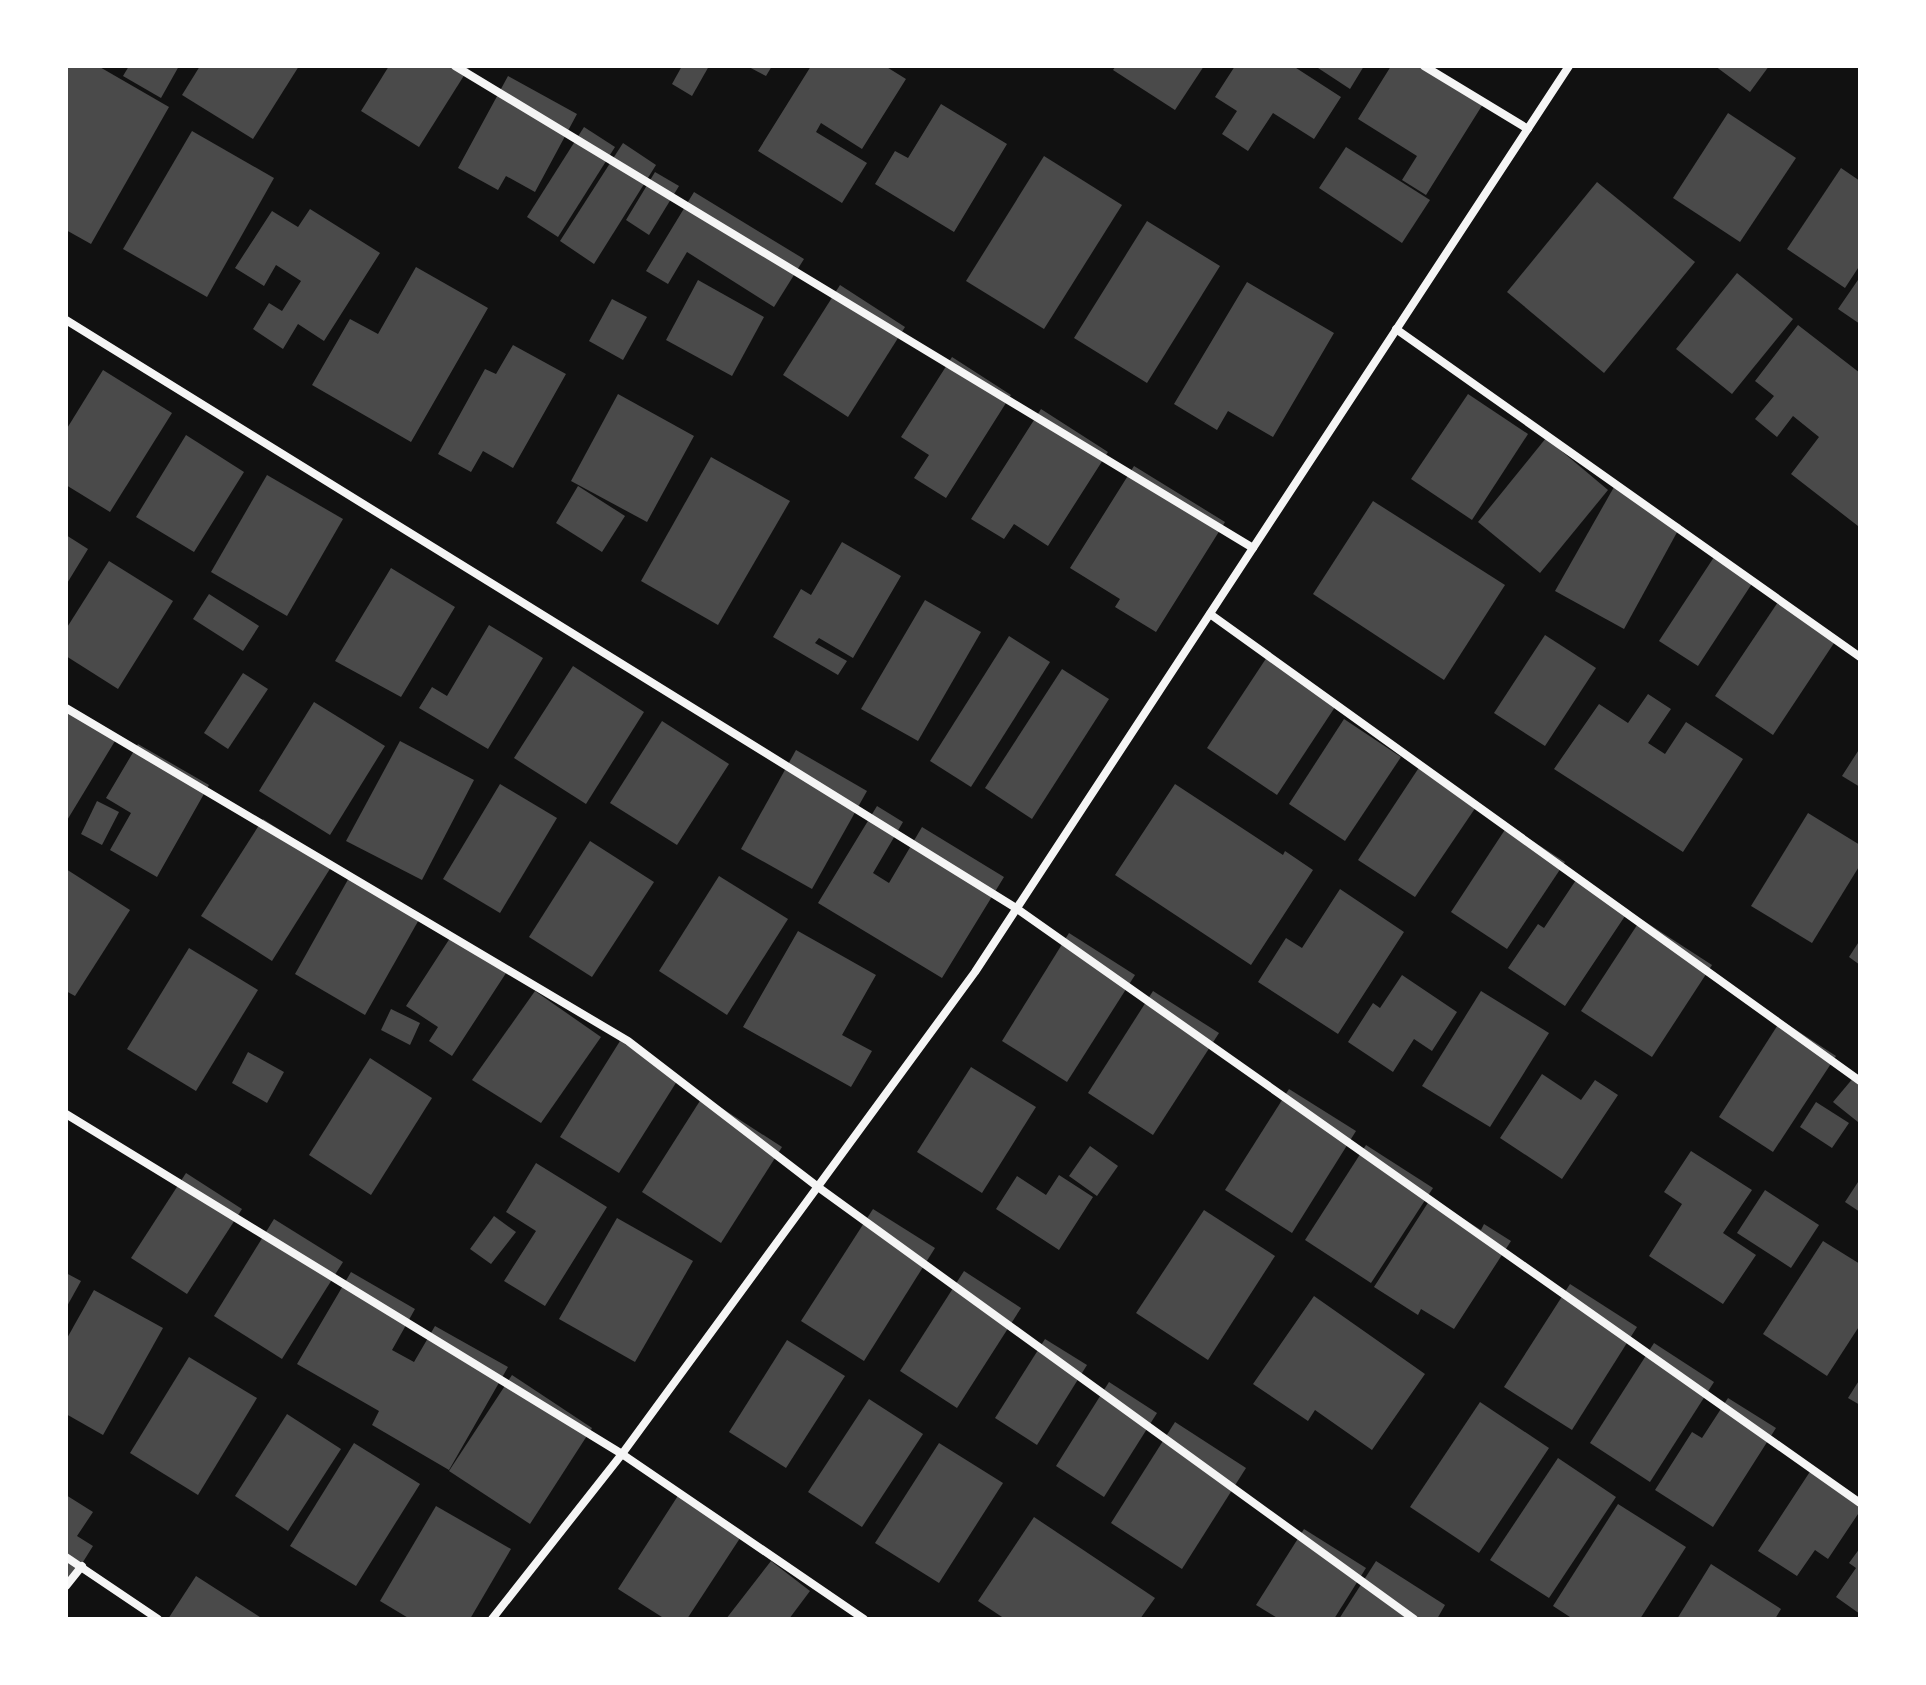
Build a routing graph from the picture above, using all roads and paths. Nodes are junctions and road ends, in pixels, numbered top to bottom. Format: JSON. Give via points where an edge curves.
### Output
{"nodes":[{"id":1,"x":455,"y":66,"type":"edge"},
{"id":2,"x":1424,"y":66,"type":"edge"},
{"id":3,"x":1569,"y":66,"type":"edge"},
{"id":4,"x":1528,"y":129,"type":"junction"},
{"id":5,"x":66,"y":320,"type":"edge"},
{"id":6,"x":1396,"y":329,"type":"junction"},
{"id":7,"x":1253,"y":548,"type":"junction"},
{"id":8,"x":1210,"y":614,"type":"junction"},
{"id":9,"x":1860,"y":657,"type":"edge"},
{"id":10,"x":66,"y":708,"type":"edge"},
{"id":11,"x":1016,"y":908,"type":"junction"},
{"id":12,"x":1860,"y":1081,"type":"edge"},
{"id":13,"x":66,"y":1114,"type":"edge"},
{"id":14,"x":818,"y":1187,"type":"junction"},
{"id":15,"x":622,"y":1454,"type":"junction"},
{"id":16,"x":1860,"y":1503,"type":"edge"},
{"id":17,"x":66,"y":1557,"type":"edge"},
{"id":18,"x":82,"y":1566,"type":"junction"},
{"id":19,"x":66,"y":1586,"type":"edge"},
{"id":20,"x":158,"y":1619,"type":"edge"},
{"id":21,"x":492,"y":1619,"type":"edge"},
{"id":22,"x":864,"y":1619,"type":"edge"},
{"id":23,"x":1414,"y":1619,"type":"edge"}],
"edges":[{"from":1,"to":7,"type":"street"},
{"from":2,"to":4,"type":"street"},
{"from":3,"to":4,"type":"street"},
{"from":4,"to":6,"type":"street"},
{"from":5,"to":11,"type":"street"},
{"from":6,"to":7,"type":"street"},
{"from":6,"to":9,"type":"street"},
{"from":7,"to":8,"type":"street"},
{"from":8,"to":11,"type":"street"},
{"from":8,"to":12,"type":"street"},
{"from":10,"to":14,"type":"street","via":[[628,1041]]},
{"from":11,"to":14,"type":"street"},
{"from":11,"to":16,"type":"street"},
{"from":13,"to":15,"type":"street"},
{"from":14,"to":15,"type":"street"},
{"from":14,"to":23,"type":"street"},
{"from":15,"to":21,"type":"street"},
{"from":15,"to":22,"type":"street"},
{"from":17,"to":18,"type":"street"},
{"from":18,"to":19,"type":"street"},
{"from":18,"to":20,"type":"street"}]}
